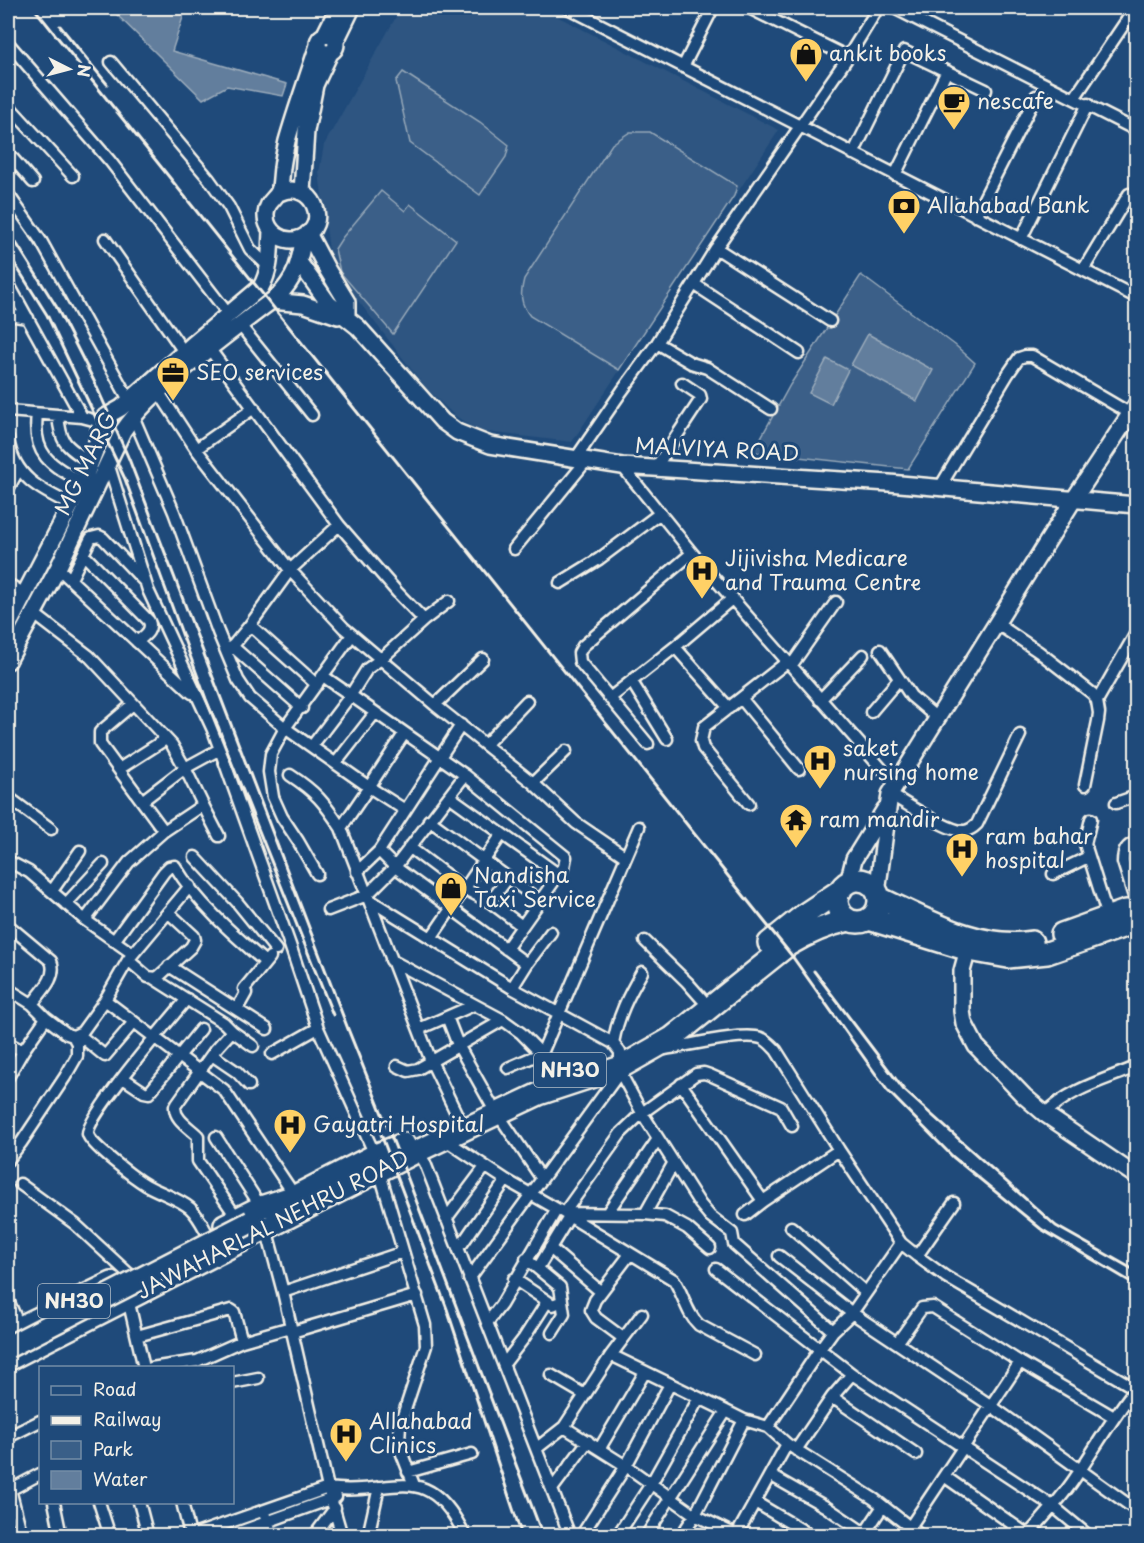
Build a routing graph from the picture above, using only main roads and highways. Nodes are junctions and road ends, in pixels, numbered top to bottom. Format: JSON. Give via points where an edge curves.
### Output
{"nodes":[{"id":1,"x":844,"y":886,"type":"junction"},
{"id":2,"x":878,"y":895,"type":"junction"},
{"id":3,"x":1137,"y":905,"type":"edge"},
{"id":4,"x":859,"y":920,"type":"junction"},
{"id":5,"x":1137,"y":922,"type":"edge"},
{"id":6,"x":970,"y":943,"type":"junction"},
{"id":7,"x":619,"y":1059,"type":"junction"},
{"id":8,"x":494,"y":1109,"type":"junction"},
{"id":9,"x":415,"y":1146,"type":"junction"},
{"id":10,"x":377,"y":1163,"type":"junction"},
{"id":11,"x":257,"y":1216,"type":"junction"},
{"id":12,"x":14,"y":1330,"type":"edge"},
{"id":13,"x":18,"y":1348,"type":"edge"},
{"id":14,"x":8,"y":1360,"type":"edge"}],
"edges":[{"from":1,"to":2,"type":"highway","via":[[862,880],[872,885]]},
{"from":1,"to":4,"type":"highway","via":[[838,899],[839,909]]},
{"from":1,"to":7,"type":"highway","name":"JAWAHARLAL NEHRU ROAD","number":"NH30","via":[[655,1037]]},
{"from":2,"to":4,"type":"highway","via":[[876,912]]},
{"from":2,"to":6,"type":"highway"},
{"from":3,"to":6,"type":"highway","via":[[1028,942]]},
{"from":4,"to":6,"type":"highway"},
{"from":4,"to":7,"type":"highway","name":"JAWAHARLAL NEHRU ROAD","number":"NH30","via":[[818,929],[788,945],[672,1038],[648,1052]]},
{"from":5,"to":6,"type":"highway","via":[[1033,956],[995,956]]},
{"from":7,"to":8,"type":"highway","name":"JAWAHARLAL NEHRU ROAD","number":"NH30"},
{"from":7,"to":8,"type":"highway","name":"JAWAHARLAL NEHRU ROAD","number":"NH30","via":[[560,1073]]},
{"from":8,"to":9,"type":"highway","name":"JAWAHARLAL NEHRU ROAD","number":"NH30","via":[[459,1119]]},
{"from":8,"to":9,"type":"highway","name":"JAWAHARLAL NEHRU ROAD","number":"NH30","via":[[443,1139]]},
{"from":9,"to":10,"type":"highway","name":"JAWAHARLAL NEHRU ROAD","number":"NH30"},
{"from":10,"to":11,"type":"highway","name":"JAWAHARLAL NEHRU ROAD","number":"NH30"},
{"from":10,"to":11,"type":"highway","name":"JAWAHARLAL NEHRU ROAD","number":"NH30"},
{"from":11,"to":12,"type":"highway","name":"JAWAHARLAL NEHRU ROAD","number":"NH30","via":[[208,1235]]},
{"from":11,"to":13,"type":"highway","bridge":true},
{"from":11,"to":13,"type":"highway","name":"JAWAHARLAL NEHRU ROAD","number":"NH30","via":[[128,1299]]},
{"from":13,"to":14,"type":"highway","name":"JAWAHARLAL NEHRU ROAD","number":"NH30"}]}
